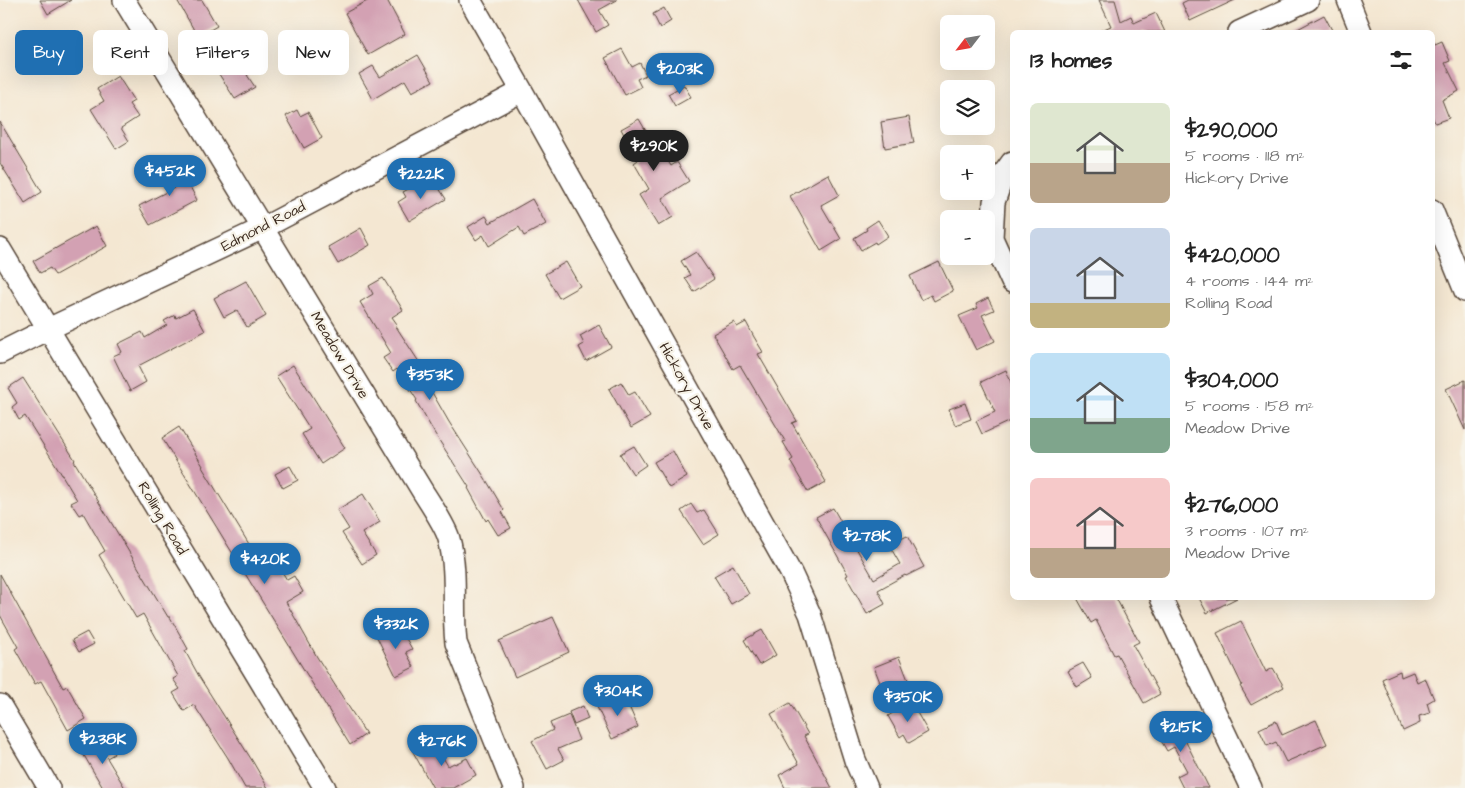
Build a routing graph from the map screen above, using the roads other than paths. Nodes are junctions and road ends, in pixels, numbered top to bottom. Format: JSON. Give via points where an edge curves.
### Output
{"nodes":[{"id":1,"x":124,"y":0,"type":"edge"},
{"id":2,"x":470,"y":0,"type":"edge"},
{"id":3,"x":1308,"y":0,"type":"edge"},
{"id":4,"x":1348,"y":0,"type":"edge"},
{"id":5,"x":1243,"y":30,"type":"edge"},
{"id":6,"x":1361,"y":30,"type":"edge"},
{"id":7,"x":522,"y":91,"type":"junction"},
{"id":8,"x":1010,"y":165,"type":"edge"},
{"id":9,"x":1435,"y":217,"type":"edge"},
{"id":10,"x":263,"y":228,"type":"junction"},
{"id":11,"x":0,"y":249,"type":"edge"},
{"id":12,"x":1010,"y":278,"type":"edge"},
{"id":13,"x":1463,"y":279,"type":"edge"},
{"id":14,"x":48,"y":329,"type":"junction"},
{"id":15,"x":0,"y":353,"type":"edge"},
{"id":16,"x":1162,"y":600,"type":"edge"},
{"id":17,"x":0,"y":705,"type":"edge"},
{"id":18,"x":50,"y":788,"type":"edge"},
{"id":19,"x":325,"y":788,"type":"edge"},
{"id":20,"x":514,"y":788,"type":"edge"},
{"id":21,"x":867,"y":788,"type":"edge"},
{"id":22,"x":1250,"y":788,"type":"edge"}],
"edges":[{"from":1,"to":10,"type":"street","name":"Meadow Drive"},
{"from":2,"to":7,"type":"street","name":"Hickory Drive"},
{"from":3,"to":5,"type":"street"},
{"from":4,"to":6,"type":"street"},
{"from":7,"to":10,"type":"street","name":"Edmond Road"},
{"from":7,"to":21,"type":"street","name":"Hickory Drive","via":[[791,573],[810,614],[855,760]]},
{"from":8,"to":12,"type":"street","via":[[994,202],[992,238]]},
{"from":9,"to":13,"type":"street"},
{"from":10,"to":14,"type":"street","name":"Edmond Road"},
{"from":10,"to":20,"type":"street","name":"Meadow Drive","via":[[449,537],[453,558],[456,643]]},
{"from":11,"to":14,"type":"street","name":"Rolling Road"},
{"from":14,"to":15,"type":"street","name":"Edmond Road"},
{"from":14,"to":19,"type":"street","name":"Rolling Road"},
{"from":16,"to":22,"type":"street"},
{"from":17,"to":18,"type":"street"}]}
